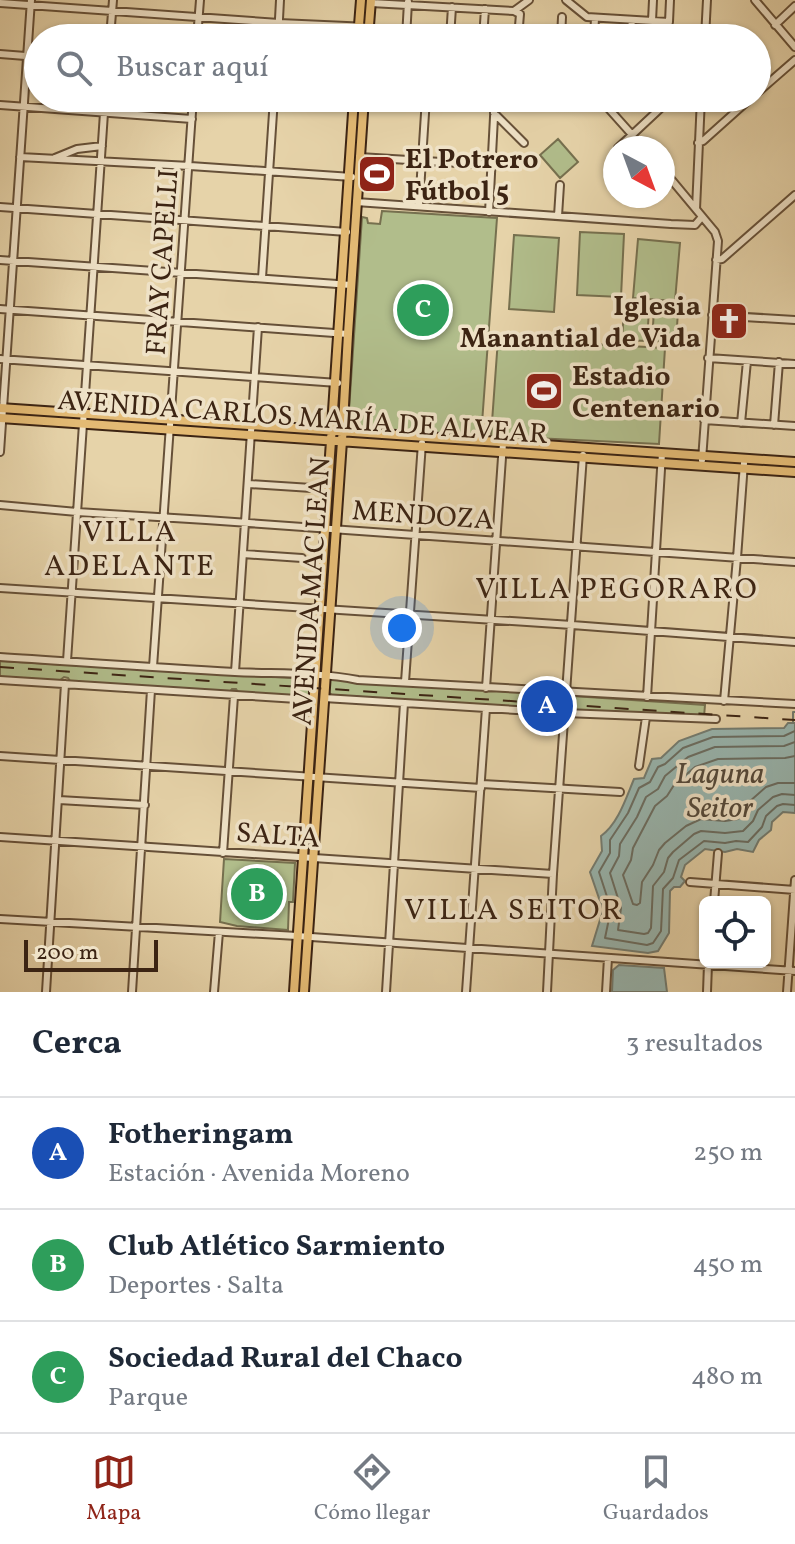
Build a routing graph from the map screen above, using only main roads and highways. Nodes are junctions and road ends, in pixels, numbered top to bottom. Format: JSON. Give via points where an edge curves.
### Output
{"nodes":[{"id":1,"x":367,"y":1,"type":"edge"},
{"id":2,"x":364,"y":24,"type":"edge"},
{"id":3,"x":354,"y":112,"type":"edge"},
{"id":4,"x":363,"y":112,"type":"edge"},
{"id":5,"x":353,"y":177,"type":"junction"},
{"id":6,"x":343,"y":333,"type":"junction"},
{"id":7,"x":1,"y":413,"type":"edge"},
{"id":8,"x":330,"y":435,"type":"junction"},
{"id":9,"x":342,"y":436,"type":"junction"},
{"id":10,"x":662,"y":458,"type":"junction"},
{"id":11,"x":702,"y":458,"type":"junction"},
{"id":12,"x":743,"y":466,"type":"junction"},
{"id":13,"x":795,"y":467,"type":"edge"},
{"id":14,"x":324,"y":698,"type":"junction"},
{"id":15,"x":313,"y":700,"type":"junction"},
{"id":16,"x":302,"y":937,"type":"junction"},
{"id":17,"x":294,"y":992,"type":"edge"},
{"id":18,"x":304,"y":992,"type":"edge"}],
"edges":[{"from":1,"to":2,"type":"main road"},
{"from":3,"to":5,"type":"main road","name":"AVENIDA MAC LEAN"},
{"from":4,"to":5,"type":"main road","name":"AVENIDA MAC LEAN"},
{"from":5,"to":6,"type":"main road","name":"AVENIDA MAC LEAN","via":[[344,232]]},
{"from":5,"to":6,"type":"main road","name":"AVENIDA MAC LEAN","via":[[351,285]]},
{"from":6,"to":8,"type":"main road","name":"AVENIDA MAC LEAN"},
{"from":6,"to":9,"type":"main road","name":"AVENIDA MAC LEAN"},
{"from":7,"to":8,"type":"main road","name":"AVENIDA CARLOS MARÍA DE ALVEAR"},
{"from":8,"to":9,"type":"main road","name":"AVENIDA CARLOS MARÍA DE ALVEAR"},
{"from":8,"to":15,"type":"main road","name":"AVENIDA MAC LEAN"},
{"from":9,"to":10,"type":"main road","name":"AVENIDA CARLOS MARÍA DE ALVEAR"},
{"from":9,"to":14,"type":"main road","name":"AVENIDA MAC LEAN"},
{"from":10,"to":11,"type":"main road","name":"AVENIDA CARLOS MARÍA DE ALVEAR"},
{"from":10,"to":12,"type":"main road","name":"AVENIDA CARLOS MARÍA DE ALVEAR"},
{"from":11,"to":12,"type":"main road","name":"AVENIDA CARLOS MARÍA DE ALVEAR"},
{"from":11,"to":13,"type":"main road","name":"AVENIDA CARLOS MARÍA DE ALVEAR"},
{"from":12,"to":13,"type":"main road","name":"AVENIDA CARLOS MARÍA DE ALVEAR"},
{"from":14,"to":15,"type":"main road"},
{"from":14,"to":16,"type":"main road","name":"AVENIDA MAC LEAN","via":[[314,858]]},
{"from":15,"to":16,"type":"main road","name":"AVENIDA MAC LEAN"},
{"from":16,"to":17,"type":"main road","name":"AVENIDA MAC LEAN"},
{"from":16,"to":18,"type":"main road","name":"AVENIDA MAC LEAN"}]}
